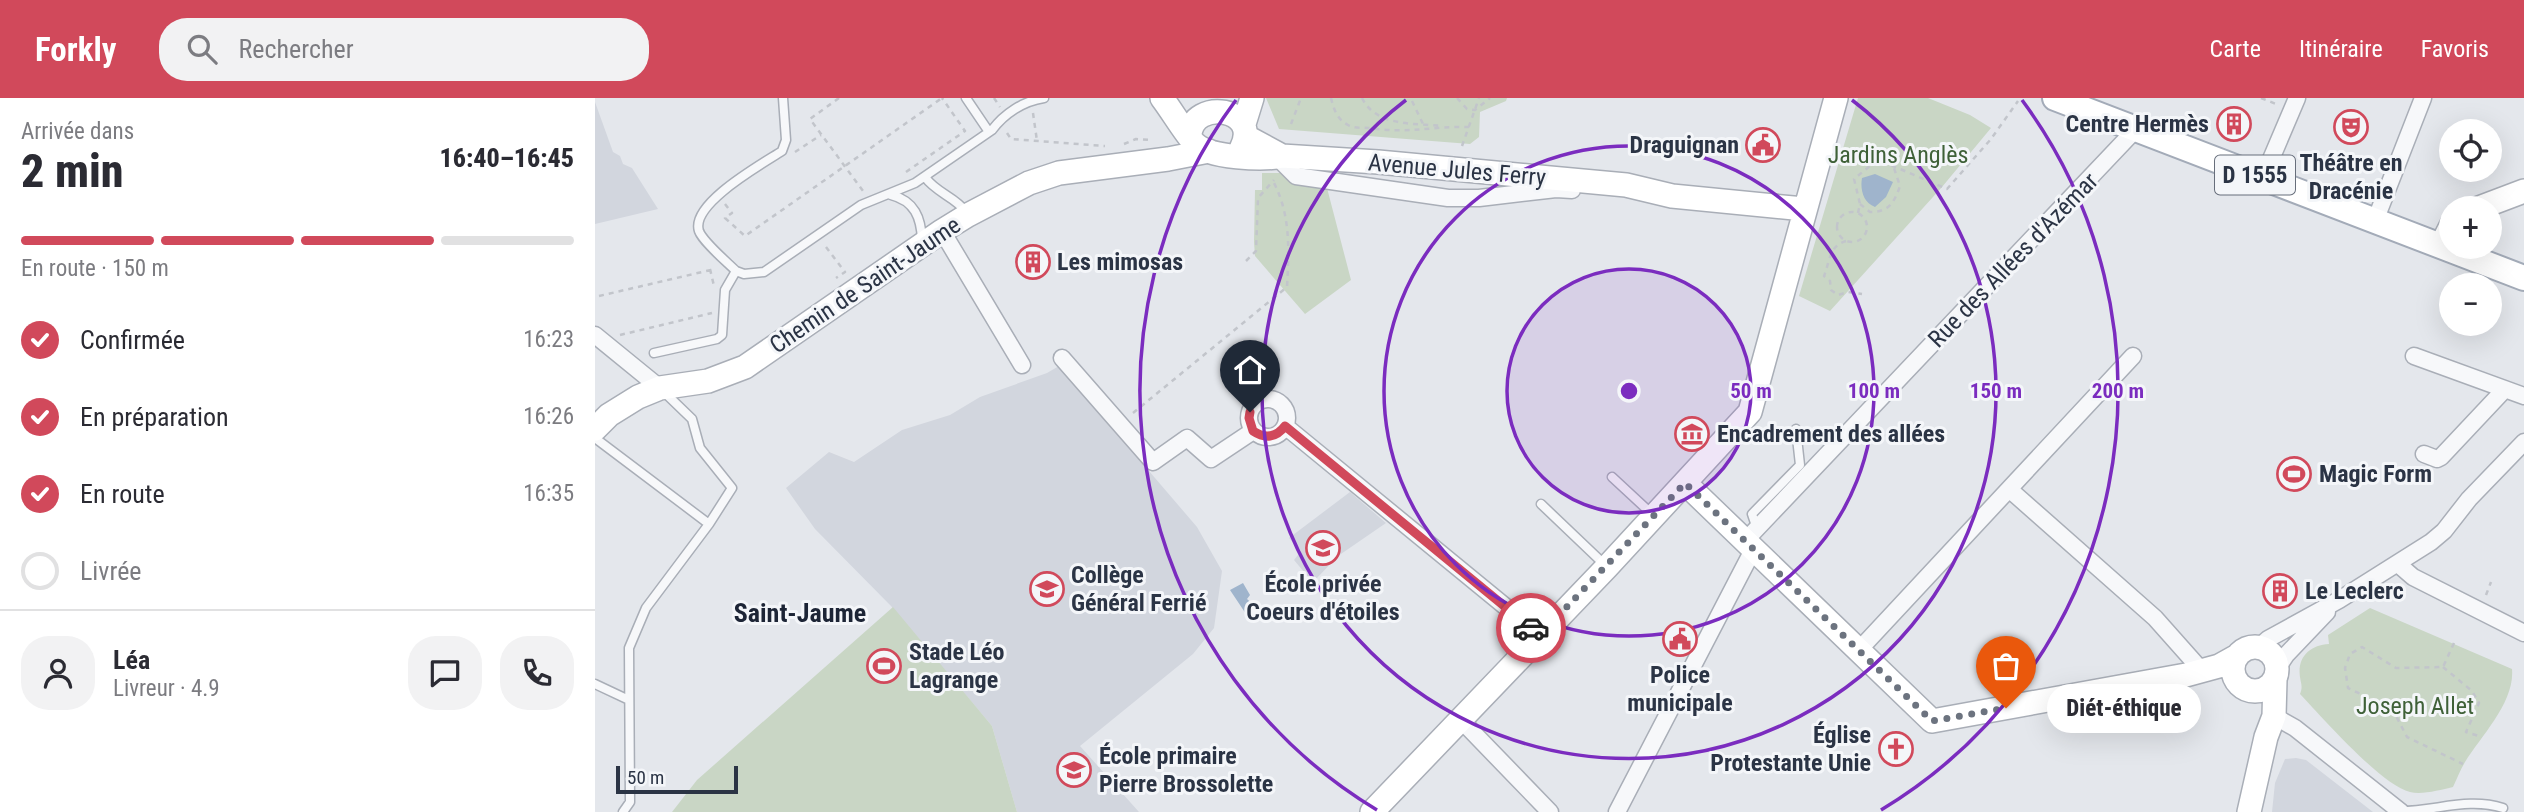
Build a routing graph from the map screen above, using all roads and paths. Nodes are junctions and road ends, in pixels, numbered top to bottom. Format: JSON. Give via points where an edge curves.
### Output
{"nodes":[{"id":1,"x":783,"y":98,"type":"edge"},
{"id":2,"x":839,"y":98,"type":"edge"},
{"id":3,"x":940,"y":98,"type":"edge"},
{"id":4,"x":966,"y":98,"type":"edge"},
{"id":5,"x":994,"y":98,"type":"edge"},
{"id":6,"x":1044,"y":98,"type":"edge"},
{"id":7,"x":1161,"y":98,"type":"edge"},
{"id":8,"x":1175,"y":98,"type":"edge"},
{"id":9,"x":1252,"y":98,"type":"edge"},
{"id":10,"x":1301,"y":98,"type":"edge"},
{"id":11,"x":1331,"y":98,"type":"edge"},
{"id":12,"x":1363,"y":98,"type":"edge"},
{"id":13,"x":1457,"y":98,"type":"edge"},
{"id":14,"x":1479,"y":98,"type":"edge"},
{"id":15,"x":1490,"y":98,"type":"edge"},
{"id":16,"x":1836,"y":98,"type":"edge"},
{"id":17,"x":2297,"y":98,"type":"edge"},
{"id":18,"x":2423,"y":98,"type":"edge"},
{"id":19,"x":2063,"y":99,"type":"edge"},
{"id":20,"x":1412,"y":101,"type":"dead end"},
{"id":21,"x":2018,"y":101,"type":"dead end"},
{"id":22,"x":1475,"y":110,"type":"junction"},
{"id":23,"x":1033,"y":113,"type":"dead end"},
{"id":24,"x":1002,"y":118,"type":"junction"},
{"id":25,"x":1291,"y":124,"type":"dead end"},
{"id":26,"x":1423,"y":124,"type":"junction"},
{"id":27,"x":1446,"y":126,"type":"junction"},
{"id":28,"x":1469,"y":127,"type":"junction"},
{"id":29,"x":2136,"y":129,"type":"junction"},
{"id":30,"x":989,"y":132,"type":"junction"},
{"id":31,"x":1187,"y":132,"type":"junction"},
{"id":32,"x":1237,"y":132,"type":"edge"},
{"id":33,"x":821,"y":135,"type":"junction"},
{"id":34,"x":1037,"y":141,"type":"junction"},
{"id":35,"x":1105,"y":146,"type":"dead end"},
{"id":36,"x":1462,"y":146,"type":"dead end"},
{"id":37,"x":1118,"y":147,"type":"dead end"},
{"id":38,"x":1147,"y":150,"type":"junction"},
{"id":39,"x":1209,"y":151,"type":"junction"},
{"id":40,"x":1836,"y":151,"type":"dead end"},
{"id":41,"x":787,"y":159,"type":"dead end"},
{"id":42,"x":1876,"y":161,"type":"junction"},
{"id":43,"x":1279,"y":162,"type":"junction"},
{"id":44,"x":1893,"y":166,"type":"junction"},
{"id":45,"x":844,"y":167,"type":"junction"},
{"id":46,"x":899,"y":177,"type":"dead end"},
{"id":47,"x":925,"y":177,"type":"junction"},
{"id":48,"x":2263,"y":178,"type":"junction"},
{"id":49,"x":1273,"y":181,"type":"junction"},
{"id":50,"x":2524,"y":191,"type":"edge"},
{"id":51,"x":864,"y":192,"type":"dead end"},
{"id":52,"x":888,"y":194,"type":"junction"},
{"id":53,"x":2502,"y":199,"type":"edge"},
{"id":54,"x":723,"y":202,"type":"dead end"},
{"id":55,"x":1860,"y":204,"type":"junction"},
{"id":56,"x":1804,"y":209,"type":"junction"},
{"id":57,"x":1858,"y":213,"type":"junction"},
{"id":58,"x":968,"y":215,"type":"junction"},
{"id":59,"x":2375,"y":221,"type":"junction"},
{"id":60,"x":942,"y":231,"type":"junction"},
{"id":61,"x":2439,"y":234,"type":"edge"},
{"id":62,"x":1846,"y":241,"type":"junction"},
{"id":63,"x":922,"y":245,"type":"junction"},
{"id":64,"x":826,"y":247,"type":"dead end"},
{"id":65,"x":2490,"y":259,"type":"edge"},
{"id":66,"x":1246,"y":261,"type":"dead end"},
{"id":67,"x":710,"y":269,"type":"junction"},
{"id":68,"x":736,"y":271,"type":"junction"},
{"id":69,"x":721,"y":272,"type":"dead end"},
{"id":70,"x":2524,"y":278,"type":"edge"},
{"id":71,"x":834,"y":280,"type":"dead end"},
{"id":72,"x":716,"y":292,"type":"dead end"},
{"id":73,"x":1861,"y":294,"type":"dead end"},
{"id":74,"x":599,"y":296,"type":"dead end"},
{"id":75,"x":717,"y":310,"type":"dead end"},
{"id":76,"x":595,"y":335,"type":"edge"},
{"id":77,"x":627,"y":344,"type":"dead end"},
{"id":78,"x":654,"y":353,"type":"dead end"},
{"id":79,"x":2133,"y":356,"type":"dead end"},
{"id":80,"x":2414,"y":356,"type":"dead end"},
{"id":81,"x":1062,"y":358,"type":"dead end"},
{"id":82,"x":1022,"y":365,"type":"dead end"},
{"id":83,"x":660,"y":387,"type":"junction"},
{"id":84,"x":2505,"y":389,"type":"junction"},
{"id":85,"x":2524,"y":396,"type":"edge"},
{"id":86,"x":1120,"y":424,"type":"junction"},
{"id":87,"x":1285,"y":426,"type":"junction"},
{"id":88,"x":595,"y":429,"type":"edge"},
{"id":89,"x":1797,"y":429,"type":"dead end"},
{"id":90,"x":1253,"y":431,"type":"junction"},
{"id":91,"x":595,"y":438,"type":"edge"},
{"id":92,"x":2524,"y":442,"type":"edge"},
{"id":93,"x":2424,"y":454,"type":"dead end"},
{"id":94,"x":1612,"y":477,"type":"dead end"},
{"id":95,"x":1685,"y":483,"type":"junction"},
{"id":96,"x":2009,"y":489,"type":"junction"},
{"id":97,"x":1541,"y":504,"type":"dead end"},
{"id":98,"x":1653,"y":516,"type":"junction"},
{"id":99,"x":709,"y":524,"type":"junction"},
{"id":100,"x":1751,"y":540,"type":"junction"},
{"id":101,"x":2398,"y":564,"type":"junction"},
{"id":102,"x":1607,"y":567,"type":"junction"},
{"id":103,"x":2491,"y":582,"type":"dead end"},
{"id":104,"x":2486,"y":595,"type":"dead end"},
{"id":105,"x":2339,"y":600,"type":"junction"},
{"id":106,"x":2524,"y":633,"type":"edge"},
{"id":107,"x":1540,"y":635,"type":"junction"},
{"id":108,"x":2454,"y":643,"type":"dead end"},
{"id":109,"x":2259,"y":647,"type":"junction"},
{"id":110,"x":1858,"y":651,"type":"junction"},
{"id":111,"x":2443,"y":667,"type":"junction"},
{"id":112,"x":2203,"y":671,"type":"junction"},
{"id":113,"x":2277,"y":674,"type":"junction"},
{"id":114,"x":2240,"y":675,"type":"junction"},
{"id":115,"x":595,"y":684,"type":"edge"},
{"id":116,"x":629,"y":700,"type":"junction"},
{"id":117,"x":1460,"y":719,"type":"junction"},
{"id":118,"x":2269,"y":722,"type":"junction"},
{"id":119,"x":2482,"y":737,"type":"dead end"},
{"id":120,"x":2463,"y":764,"type":"dead end"},
{"id":121,"x":2503,"y":808,"type":"dead end"},
{"id":122,"x":623,"y":812,"type":"edge"},
{"id":123,"x":1372,"y":812,"type":"edge"},
{"id":124,"x":1550,"y":812,"type":"edge"},
{"id":125,"x":1617,"y":812,"type":"edge"},
{"id":126,"x":2249,"y":812,"type":"edge"},
{"id":127,"x":2401,"y":812,"type":"edge"}],
"edges":[{"from":1,"to":68,"type":"lane","via":[[786,140],[782,150],[714,198],[700,214],[700,234]]},
{"from":2,"to":33,"type":"path","via":[[810,118]]},
{"from":3,"to":45,"type":"path"},
{"from":3,"to":46,"type":"path","via":[[965,131]]},
{"from":4,"to":30,"type":"lane"},
{"from":5,"to":24,"type":"path"},
{"from":6,"to":24,"type":"lane","via":[[1029,100]]},
{"from":7,"to":31,"type":"street"},
{"from":8,"to":31,"type":"street"},
{"from":9,"to":32,"type":"street"},
{"from":10,"to":25,"type":"path"},
{"from":11,"to":27,"type":"path","via":[[1336,115],[1350,127],[1389,132]]},
{"from":12,"to":26,"type":"path","via":[[1368,110],[1388,120]]},
{"from":13,"to":22,"type":"path","via":[[1467,109]]},
{"from":14,"to":22,"type":"path"},
{"from":15,"to":22,"type":"path"},
{"from":16,"to":56,"type":"street"},
{"from":17,"to":48,"type":"street"},
{"from":18,"to":59,"type":"street"},
{"from":19,"to":29,"type":"main road","number":"D 1555"},
{"from":20,"to":26,"type":"path"},
{"from":21,"to":44,"type":"path","via":[[1948,190]]},
{"from":22,"to":28,"type":"path"},
{"from":23,"to":34,"type":"path"},
{"from":24,"to":30,"type":"lane"},
{"from":24,"to":34,"type":"path","via":[[1011,139]]},
{"from":26,"to":27,"type":"path"},
{"from":27,"to":28,"type":"path"},
{"from":28,"to":36,"type":"path"},
{"from":29,"to":48,"type":"main road","number":"D 1555"},
{"from":29,"to":100,"type":"street","name":"Rue des Allées d'Azémar"},
{"from":30,"to":47,"type":"lane"},
{"from":31,"to":32,"type":"street","name":"Chemin de Saint-Jaume","via":[[1213,111]]},
{"from":31,"to":38,"type":"street","name":"Chemin de Saint-Jaume"},
{"from":31,"to":39,"type":"street","via":[[1194,143]]},
{"from":32,"to":39,"type":"street"},
{"from":32,"to":43,"type":"street","name":"Avenue Jules Ferry","via":[[1252,159]]},
{"from":33,"to":41,"type":"path"},
{"from":33,"to":45,"type":"path"},
{"from":34,"to":35,"type":"path"},
{"from":37,"to":38,"type":"path","via":[[1136,139]]},
{"from":38,"to":39,"type":"street","name":"Chemin de Saint-Jaume","via":[[1168,159]]},
{"from":38,"to":58,"type":"street","name":"Chemin de Saint-Jaume","via":[[1030,183]]},
{"from":40,"to":42,"type":"path"},
{"from":42,"to":44,"type":"path"},
{"from":42,"to":55,"type":"path","via":[[1854,179]]},
{"from":43,"to":49,"type":"path"},
{"from":43,"to":56,"type":"street","name":"Avenue Jules Ferry","via":[[1378,162],[1626,185],[1667,195]]},
{"from":44,"to":55,"type":"path","via":[[1900,186],[1891,207],[1870,212]]},
{"from":45,"to":51,"type":"path"},
{"from":45,"to":54,"type":"path","via":[[745,236],[725,218],[732,213]]},
{"from":47,"to":52,"type":"lane"},
{"from":47,"to":58,"type":"lane"},
{"from":48,"to":59,"type":"main road","number":"D 1555"},
{"from":49,"to":66,"type":"path","via":[[1258,198],[1257,251]]},
{"from":49,"to":86,"type":"path","via":[[1283,199],[1289,236],[1287,287]]},
{"from":50,"to":53,"type":"street"},
{"from":52,"to":63,"type":"lane","via":[[908,201],[918,214]]},
{"from":52,"to":68,"type":"lane","via":[[861,205],[764,272]]},
{"from":55,"to":57,"type":"path"},
{"from":56,"to":95,"type":"street","via":[[1750,412]]},
{"from":57,"to":62,"type":"path","via":[[1865,219],[1864,237]]},
{"from":57,"to":62,"type":"path","via":[[1848,212],[1836,226]]},
{"from":58,"to":60,"type":"street","name":"Chemin de Saint-Jaume"},
{"from":59,"to":61,"type":"main road","number":"D 1555"},
{"from":60,"to":63,"type":"street","name":"Chemin de Saint-Jaume"},
{"from":60,"to":82,"type":"street"},
{"from":62,"to":73,"type":"path","via":[[1833,249],[1823,276],[1839,295]]},
{"from":63,"to":83,"type":"street","name":"Chemin de Saint-Jaume","via":[[745,368],[708,381]]},
{"from":64,"to":71,"type":"path","via":[[845,272]]},
{"from":65,"to":70,"type":"main road","number":"D 1555"},
{"from":67,"to":69,"type":"path"},
{"from":67,"to":72,"type":"path"},
{"from":67,"to":74,"type":"path"},
{"from":68,"to":78,"type":"lane","via":[[725,290],[722,335]]},
{"from":75,"to":77,"type":"path","via":[[617,336]]},
{"from":76,"to":83,"type":"street"},
{"from":79,"to":96,"type":"street"},
{"from":80,"to":84,"type":"street"},
{"from":81,"to":86,"type":"street"},
{"from":83,"to":88,"type":"street","name":"Chemin de Saint-Jaume","via":[[609,415]]},
{"from":83,"to":99,"type":"lane","via":[[692,419],[700,448],[732,488]]},
{"from":84,"to":85,"type":"street"},
{"from":84,"to":93,"type":"street","via":[[2441,457]]},
{"from":86,"to":90,"type":"street","via":[[1153,462],[1187,438],[1211,459]]},
{"from":87,"to":90,"type":"street","via":[[1270,437]]},
{"from":87,"to":90,"type":"street","via":[[1287,414],[1281,403],[1269,398],[1257,402],[1250,412]]},
{"from":87,"to":107,"type":"street"},
{"from":89,"to":100,"type":"lane","via":[[1800,465],[1752,514]]},
{"from":91,"to":99,"type":"lane"},
{"from":92,"to":101,"type":"street","via":[[2444,531]]},
{"from":94,"to":98,"type":"lane"},
{"from":95,"to":98,"type":"street"},
{"from":95,"to":100,"type":"street"},
{"from":96,"to":110,"type":"street"},
{"from":96,"to":112,"type":"street","via":[[2154,618]]},
{"from":97,"to":102,"type":"lane"},
{"from":98,"to":102,"type":"street"},
{"from":99,"to":116,"type":"lane","via":[[646,608],[629,648]]},
{"from":100,"to":110,"type":"street"},
{"from":100,"to":125,"type":"street","name":"Rue des Allées d'Azémar"},
{"from":101,"to":105,"type":"street"},
{"from":101,"to":106,"type":"street","via":[[2413,577]]},
{"from":102,"to":107,"type":"street"},
{"from":103,"to":104,"type":"path"},
{"from":105,"to":109,"type":"street"},
{"from":105,"to":113,"type":"street","via":[[2286,655]]},
{"from":107,"to":117,"type":"street"},
{"from":108,"to":111,"type":"path"},
{"from":109,"to":113,"type":"street","via":[[2272,654]]},
{"from":109,"to":114,"type":"street","via":[[2247,648]]},
{"from":110,"to":112,"type":"street","via":[[1932,721]]},
{"from":111,"to":119,"type":"path","via":[[2472,691],[2479,703],[2466,732]]},
{"from":111,"to":120,"type":"path","via":[[2396,668],[2362,647],[2350,654],[2345,668],[2348,688],[2385,705],[2407,737]]},
{"from":112,"to":114,"type":"street"},
{"from":113,"to":114,"type":"street","via":[[2263,690]]},
{"from":113,"to":118,"type":"street"},
{"from":114,"to":118,"type":"street"},
{"from":115,"to":116,"type":"lane"},
{"from":116,"to":122,"type":"lane","via":[[629,802]]},
{"from":117,"to":123,"type":"street"},
{"from":117,"to":124,"type":"street"},
{"from":118,"to":126,"type":"street"},
{"from":118,"to":127,"type":"street","via":[[2295,728]]},
{"from":121,"to":127,"type":"lane","via":[[2476,803]]}]}
